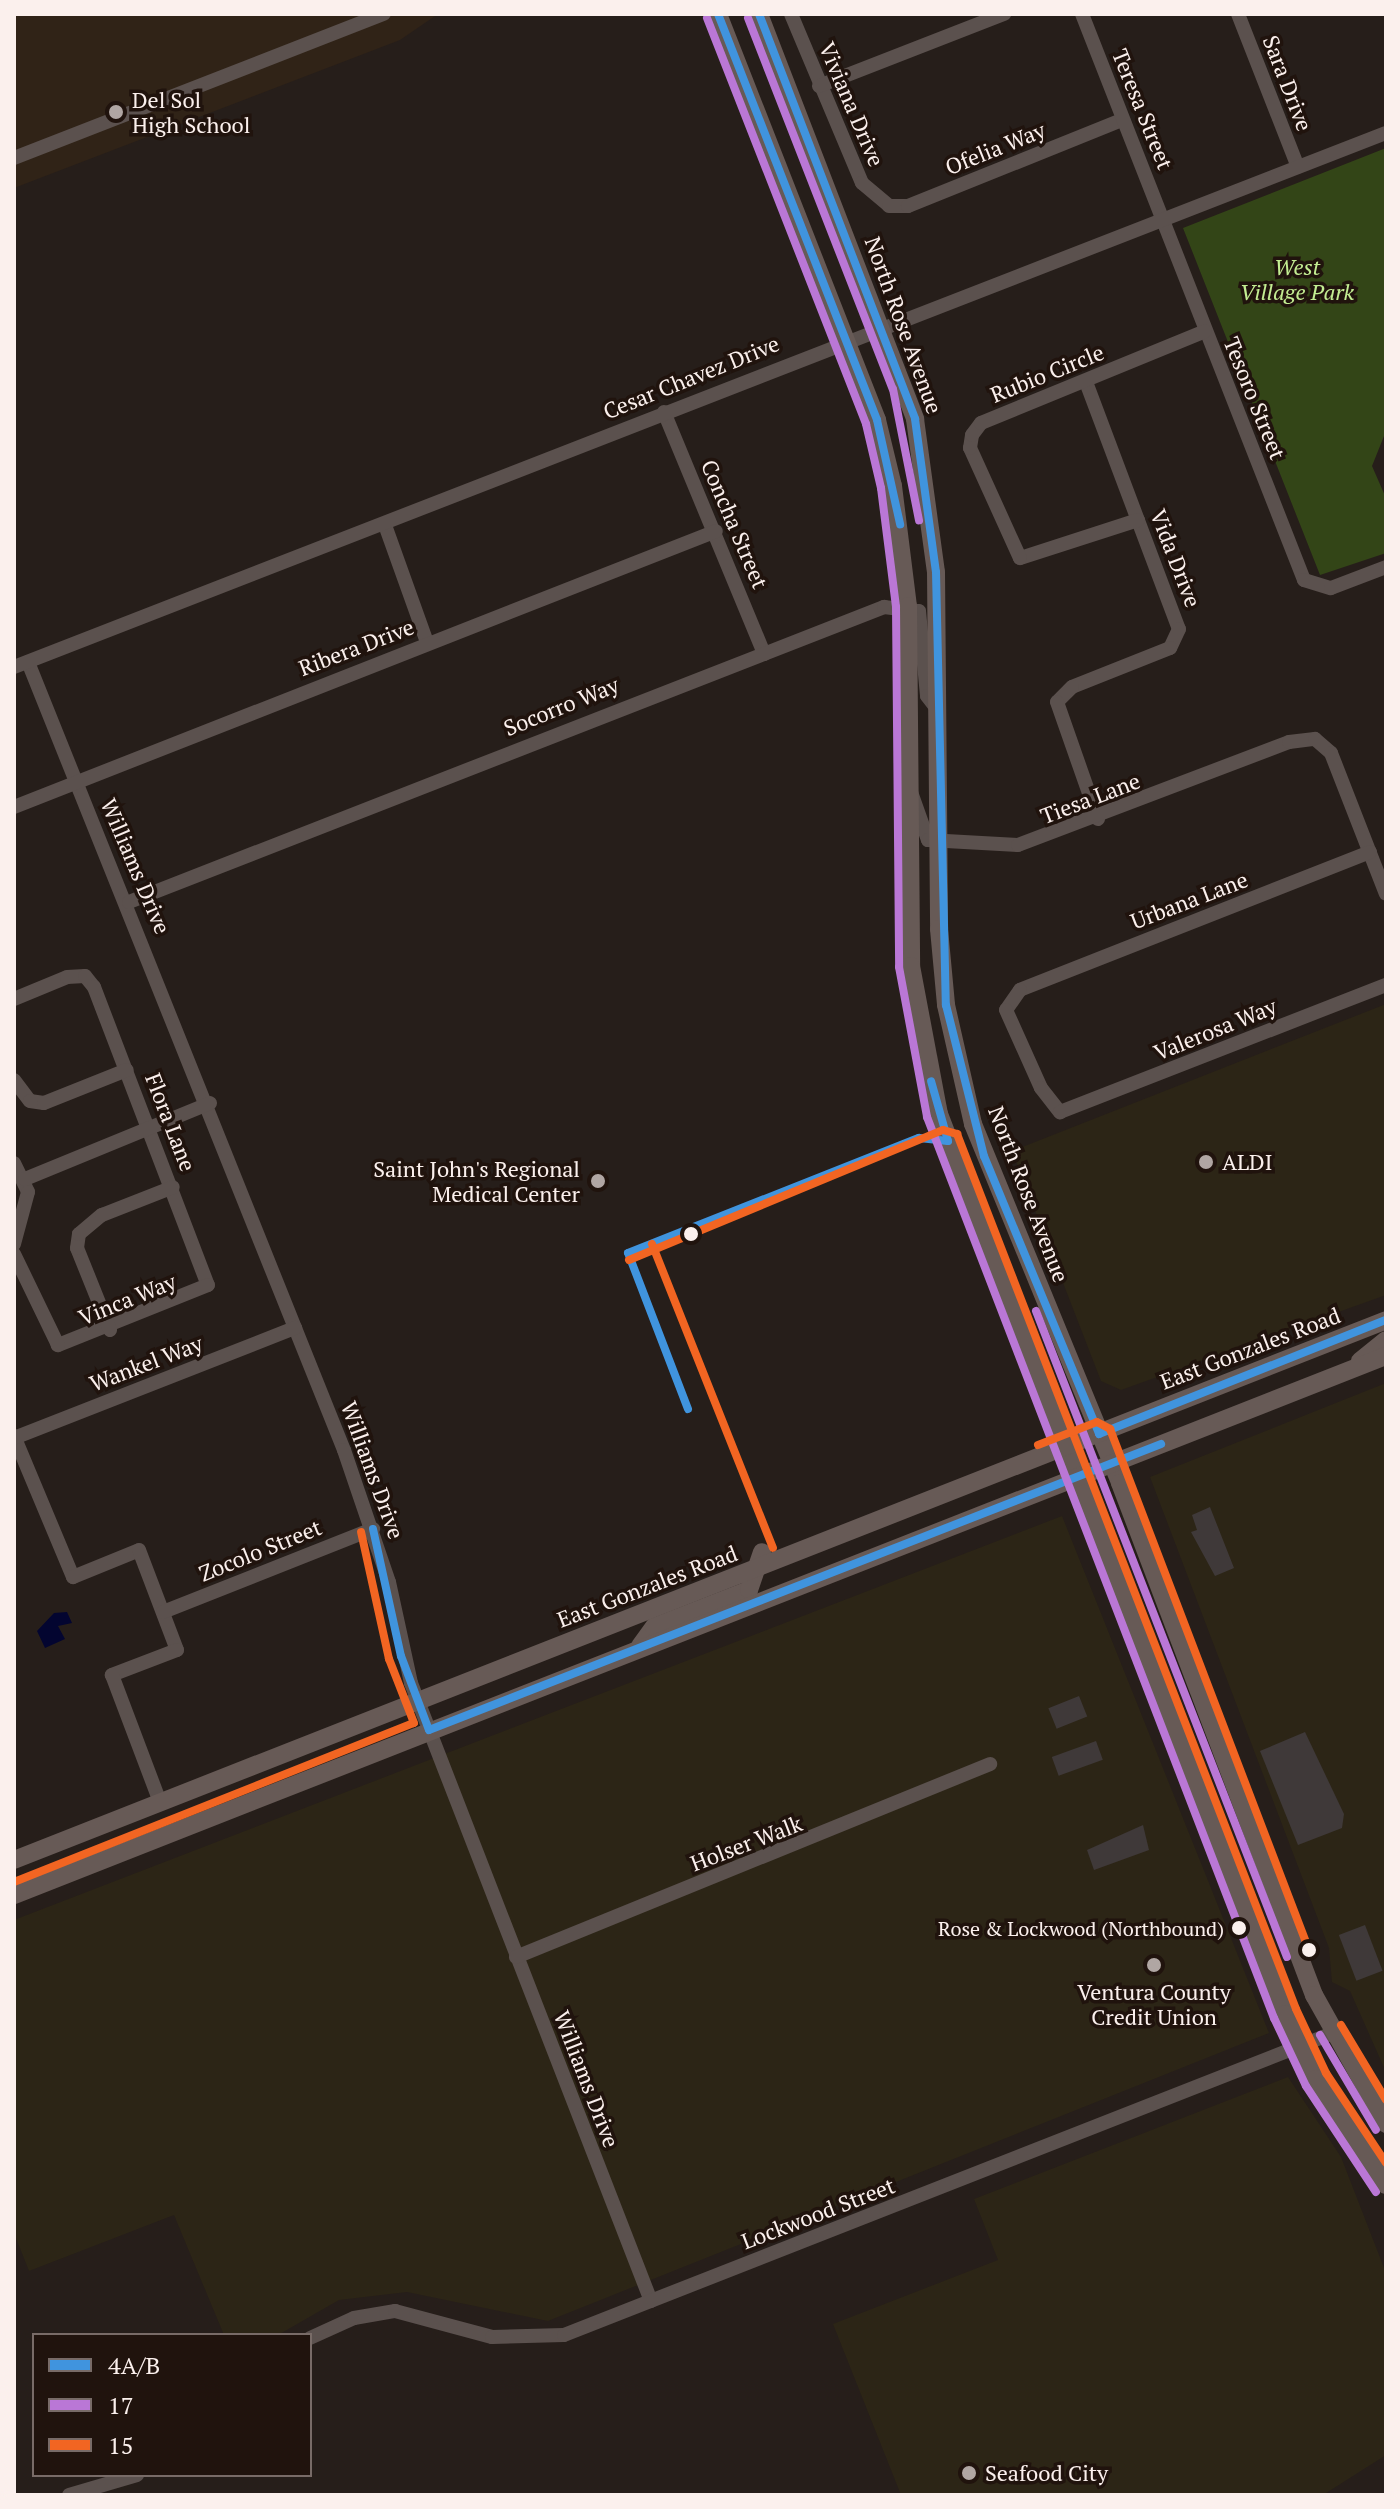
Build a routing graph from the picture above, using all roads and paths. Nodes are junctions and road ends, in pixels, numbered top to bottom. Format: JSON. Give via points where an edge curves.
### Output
{"nodes":[{"id":1,"x":384,"y":14,"type":"edge"},
{"id":2,"x":718,"y":14,"type":"edge"},
{"id":3,"x":759,"y":14,"type":"edge"},
{"id":4,"x":791,"y":14,"type":"edge"},
{"id":5,"x":1004,"y":14,"type":"edge"},
{"id":6,"x":1082,"y":14,"type":"edge"},
{"id":7,"x":1238,"y":14,"type":"edge"},
{"id":8,"x":819,"y":86,"type":"junction"},
{"id":9,"x":1122,"y":120,"type":"junction"},
{"id":10,"x":1386,"y":133,"type":"edge"},
{"id":11,"x":14,"y":158,"type":"edge"},
{"id":12,"x":1298,"y":167,"type":"junction"},
{"id":13,"x":882,"y":204,"type":"joint"},
{"id":14,"x":1161,"y":220,"type":"junction"},
{"id":15,"x":882,"y":325,"type":"junction"},
{"id":16,"x":1205,"y":331,"type":"junction"},
{"id":17,"x":847,"y":339,"type":"junction"},
{"id":18,"x":1086,"y":382,"type":"junction"},
{"id":19,"x":664,"y":412,"type":"junction"},
{"id":20,"x":1138,"y":520,"type":"junction"},
{"id":21,"x":385,"y":525,"type":"junction"},
{"id":22,"x":716,"y":531,"type":"junction"},
{"id":23,"x":1386,"y":567,"type":"edge"},
{"id":24,"x":908,"y":606,"type":"junction"},
{"id":25,"x":427,"y":642,"type":"junction"},
{"id":26,"x":764,"y":654,"type":"junction"},
{"id":27,"x":21,"y":664,"type":"edge"},
{"id":28,"x":937,"y":709,"type":"junction"},
{"id":29,"x":76,"y":781,"type":"junction"},
{"id":30,"x":909,"y":788,"type":"junction"},
{"id":31,"x":14,"y":807,"type":"edge"},
{"id":32,"x":1098,"y":819,"type":"junction"},
{"id":33,"x":941,"y":843,"type":"junction"},
{"id":34,"x":1370,"y":852,"type":"junction"},
{"id":35,"x":1386,"y":894,"type":"edge"},
{"id":36,"x":129,"y":902,"type":"junction"},
{"id":37,"x":1386,"y":985,"type":"edge"},
{"id":38,"x":14,"y":999,"type":"edge"},
{"id":39,"x":127,"y":1070,"type":"junction"},
{"id":40,"x":14,"y":1080,"type":"edge"},
{"id":41,"x":210,"y":1103,"type":"junction"},
{"id":42,"x":1060,"y":1112,"type":"joint"},
{"id":43,"x":150,"y":1128,"type":"junction"},
{"id":44,"x":14,"y":1163,"type":"edge"},
{"id":45,"x":25,"y":1179,"type":"junction"},
{"id":46,"x":173,"y":1187,"type":"junction"},
{"id":47,"x":14,"y":1244,"type":"edge"},
{"id":48,"x":14,"y":1254,"type":"edge"},
{"id":49,"x":205,"y":1288,"type":"joint"},
{"id":50,"x":1386,"y":1320,"type":"edge"},
{"id":51,"x":295,"y":1328,"type":"junction"},
{"id":52,"x":110,"y":1330,"type":"junction"},
{"id":53,"x":1386,"y":1340,"type":"edge"},
{"id":54,"x":1386,"y":1356,"type":"edge"},
{"id":55,"x":1349,"y":1371,"type":"junction"},
{"id":56,"x":1099,"y":1434,"type":"junction"},
{"id":57,"x":14,"y":1438,"type":"edge"},
{"id":58,"x":1065,"y":1447,"type":"junction"},
{"id":59,"x":1112,"y":1463,"type":"junction"},
{"id":60,"x":1077,"y":1476,"type":"junction"},
{"id":61,"x":373,"y":1529,"type":"junction"},
{"id":62,"x":762,"y":1560,"type":"junction"},
{"id":63,"x":163,"y":1612,"type":"junction"},
{"id":64,"x":640,"y":1646,"type":"junction"},
{"id":65,"x":417,"y":1700,"type":"junction"},
{"id":66,"x":429,"y":1730,"type":"junction"},
{"id":67,"x":990,"y":1764,"type":"dead end"},
{"id":68,"x":160,"y":1802,"type":"junction"},
{"id":69,"x":14,"y":1860,"type":"edge"},
{"id":70,"x":14,"y":1895,"type":"edge"},
{"id":71,"x":516,"y":1957,"type":"junction"},
{"id":72,"x":1333,"y":2033,"type":"junction"},
{"id":73,"x":1300,"y":2047,"type":"junction"},
{"id":74,"x":1386,"y":2124,"type":"edge"},
{"id":75,"x":1386,"y":2185,"type":"edge"},
{"id":76,"x":651,"y":2301,"type":"junction"},
{"id":77,"x":312,"y":2337,"type":"edge"},
{"id":78,"x":130,"y":2477,"type":"edge"},
{"id":79,"x":69,"y":2495,"type":"edge"}],
"edges":[{"from":1,"to":11,"type":"street"},
{"from":2,"to":17,"type":"main road"},
{"from":3,"to":15,"type":"main road","name":"North Rose Avenue"},
{"from":4,"to":8,"type":"street","name":"Viviana Drive"},
{"from":5,"to":8,"type":"street"},
{"from":6,"to":9,"type":"street","name":"Teresa Street"},
{"from":7,"to":12,"type":"street","name":"Sara Drive"},
{"from":8,"to":13,"type":"street","name":"Viviana Drive","via":[[862,183]]},
{"from":9,"to":13,"type":"street","name":"Ofelia Way","via":[[908,206]]},
{"from":9,"to":14,"type":"street","name":"Teresa Street"},
{"from":10,"to":12,"type":"street","name":"Cesar Chavez Drive"},
{"from":12,"to":14,"type":"street","name":"Cesar Chavez Drive"},
{"from":14,"to":15,"type":"street","name":"Cesar Chavez Drive"},
{"from":14,"to":16,"type":"street","name":"Tesoro Street"},
{"from":15,"to":17,"type":"street","name":"Cesar Chavez Drive"},
{"from":15,"to":28,"type":"main road","name":"North Rose Avenue","via":[[915,419],[930,507]]},
{"from":16,"to":18,"type":"street","name":"Rubio Circle"},
{"from":16,"to":23,"type":"street","name":"Tesoro Street","via":[[1304,580],[1315,588]]},
{"from":17,"to":19,"type":"street","name":"Cesar Chavez Drive"},
{"from":17,"to":24,"type":"main road","via":[[893,486]]},
{"from":18,"to":20,"type":"street","name":"Vida Drive"},
{"from":18,"to":20,"type":"street","name":"Rubio Circle","via":[[981,423],[970,448],[1020,558]]},
{"from":19,"to":21,"type":"street","name":"Cesar Chavez Drive"},
{"from":19,"to":22,"type":"street","name":"Concha Street"},
{"from":20,"to":32,"type":"street","name":"Vida Drive","via":[[1177,639],[1072,687],[1057,702]]},
{"from":21,"to":25,"type":"street"},
{"from":21,"to":27,"type":"street","name":"Cesar Chavez Drive"},
{"from":22,"to":25,"type":"street","name":"Ribera Drive"},
{"from":22,"to":26,"type":"street","name":"Concha Street"},
{"from":24,"to":26,"type":"street","name":"Socorro Way","via":[[884,607]]},
{"from":24,"to":28,"type":"street","via":[[922,619],[927,696]]},
{"from":24,"to":30,"type":"main road"},
{"from":25,"to":29,"type":"street","name":"Ribera Drive"},
{"from":26,"to":36,"type":"street","name":"Socorro Way"},
{"from":27,"to":29,"type":"street","name":"Williams Drive"},
{"from":28,"to":33,"type":"main road","name":"North Rose Avenue"},
{"from":29,"to":31,"type":"street","name":"Ribera Drive"},
{"from":29,"to":36,"type":"street","name":"Williams Drive"},
{"from":30,"to":33,"type":"street","via":[[924,837]]},
{"from":30,"to":58,"type":"main road","via":[[911,966],[925,1056],[957,1167]]},
{"from":32,"to":33,"type":"street","name":"Tiesa Lane","via":[[1018,845]]},
{"from":32,"to":34,"type":"street","name":"Tiesa Lane","via":[[1289,742],[1315,739],[1331,753]]},
{"from":33,"to":56,"type":"main road","name":"North Rose Avenue","via":[[944,990],[963,1088],[990,1174]]},
{"from":34,"to":35,"type":"street"},
{"from":34,"to":42,"type":"street","name":"Urbana Lane","via":[[1025,988],[1006,1010],[1041,1088]]},
{"from":36,"to":41,"type":"street","name":"Williams Drive"},
{"from":37,"to":42,"type":"street","name":"Valerosa Way"},
{"from":38,"to":39,"type":"street","name":"Flora Lane","via":[[83,976]]},
{"from":39,"to":40,"type":"street","via":[[44,1103],[19,1093]]},
{"from":39,"to":43,"type":"street","name":"Flora Lane"},
{"from":41,"to":43,"type":"street"},
{"from":41,"to":51,"type":"street","name":"Williams Drive"},
{"from":43,"to":45,"type":"street"},
{"from":43,"to":46,"type":"street","name":"Flora Lane"},
{"from":44,"to":45,"type":"street"},
{"from":45,"to":47,"type":"street","via":[[27,1216]]},
{"from":46,"to":49,"type":"street","name":"Flora Lane","via":[[205,1269]]},
{"from":46,"to":52,"type":"street","via":[[102,1215],[79,1234],[77,1248]]},
{"from":48,"to":52,"type":"street","name":"Vinca Way","via":[[48,1336],[63,1345]]},
{"from":49,"to":52,"type":"street","name":"Vinca Way"},
{"from":50,"to":56,"type":"main road","name":"East Gonzales Road"},
{"from":51,"to":57,"type":"street","name":"Wankel Way"},
{"from":51,"to":61,"type":"street","name":"Williams Drive"},
{"from":53,"to":55,"type":"main road"},
{"from":54,"to":55,"type":"main road"},
{"from":55,"to":59,"type":"main road"},
{"from":56,"to":58,"type":"main road","name":"East Gonzales Road"},
{"from":56,"to":59,"type":"main road","name":"North Rose Avenue"},
{"from":57,"to":63,"type":"street","via":[[73,1577],[139,1550]]},
{"from":58,"to":60,"type":"main road"},
{"from":58,"to":62,"type":"main road","name":"East Gonzales Road"},
{"from":59,"to":60,"type":"main road"},
{"from":59,"to":72,"type":"main road","name":"North Rose Avenue"},
{"from":60,"to":64,"type":"main road"},
{"from":60,"to":73,"type":"main road"},
{"from":61,"to":63,"type":"street","name":"Zocolo Street"},
{"from":61,"to":65,"type":"street","name":"Williams Drive"},
{"from":62,"to":64,"type":"main road","via":[[749,1590],[654,1627]]},
{"from":62,"to":65,"type":"main road","name":"East Gonzales Road"},
{"from":63,"to":68,"type":"street","via":[[177,1650],[112,1675]]},
{"from":64,"to":66,"type":"main road"},
{"from":65,"to":66,"type":"street","name":"Williams Drive"},
{"from":65,"to":68,"type":"main road","name":"East Gonzales Road"},
{"from":66,"to":70,"type":"main road"},
{"from":66,"to":71,"type":"street","name":"Williams Drive"},
{"from":67,"to":71,"type":"street","name":"Holser Walk","via":[[939,1791]]},
{"from":68,"to":69,"type":"main road","name":"East Gonzales Road"},
{"from":71,"to":76,"type":"street","name":"Williams Drive"},
{"from":72,"to":73,"type":"street","name":"Lockwood Street"},
{"from":72,"to":74,"type":"main road"},
{"from":73,"to":75,"type":"main road"},
{"from":73,"to":76,"type":"street","name":"Lockwood Street"},
{"from":76,"to":77,"type":"street","name":"Lockwood Street","via":[[540,2339],[492,2337],[395,2311],[354,2318]]},
{"from":78,"to":79,"type":"street"}]}
